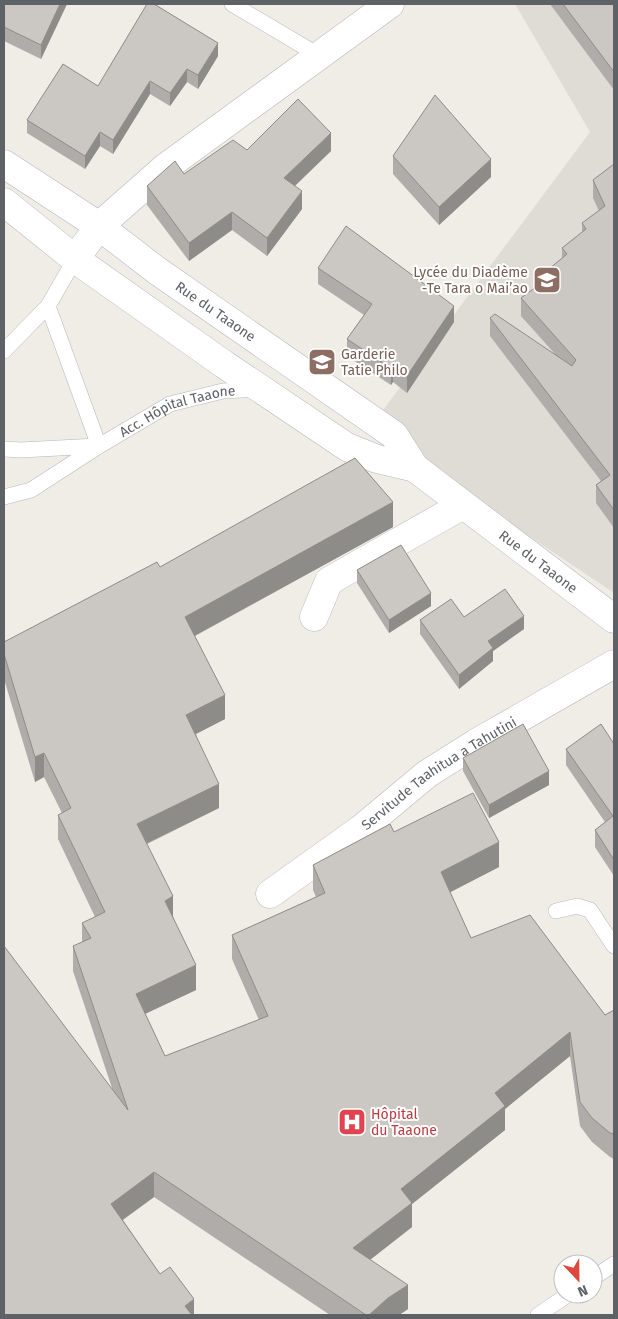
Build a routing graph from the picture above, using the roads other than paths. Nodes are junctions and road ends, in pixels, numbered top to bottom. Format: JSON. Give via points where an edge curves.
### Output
{"nodes":[{"id":1,"x":232,"y":4,"type":"edge"},
{"id":2,"x":390,"y":4,"type":"edge"},
{"id":3,"x":318,"y":55,"type":"junction"},
{"id":4,"x":4,"y":164,"type":"edge"},
{"id":5,"x":4,"y":202,"type":"edge"},
{"id":6,"x":99,"y":226,"type":"junction"},
{"id":7,"x":75,"y":259,"type":"junction"},
{"id":8,"x":48,"y":306,"type":"junction"},
{"id":9,"x":4,"y":351,"type":"edge"},
{"id":10,"x":262,"y":389,"type":"junction"},
{"id":11,"x":99,"y":446,"type":"junction"},
{"id":12,"x":4,"y":449,"type":"edge"},
{"id":13,"x":416,"y":468,"type":"junction"},
{"id":14,"x":4,"y":497,"type":"edge"},
{"id":15,"x":463,"y":505,"type":"junction"},
{"id":16,"x":314,"y":617,"type":"dead end"},
{"id":17,"x":614,"y":619,"type":"edge"},
{"id":18,"x":614,"y":664,"type":"edge"},
{"id":19,"x":270,"y":894,"type":"dead end"},
{"id":20,"x":556,"y":911,"type":"dead end"},
{"id":21,"x":614,"y":946,"type":"edge"},
{"id":22,"x":614,"y":1264,"type":"edge"},
{"id":23,"x":603,"y":1271,"type":"edge"},
{"id":24,"x":554,"y":1304,"type":"edge"},
{"id":25,"x":538,"y":1315,"type":"edge"}],
"edges":[{"from":1,"to":3,"type":"lane"},
{"from":2,"to":3,"type":"main road"},
{"from":3,"to":6,"type":"main road","via":[[166,167]]},
{"from":4,"to":6,"type":"main road","name":"Rue du Taaone"},
{"from":5,"to":7,"type":"main road","name":"Rue du Taaone"},
{"from":6,"to":7,"type":"main road"},
{"from":6,"to":13,"type":"main road","name":"Rue du Taaone","via":[[394,435]]},
{"from":7,"to":8,"type":"lane"},
{"from":7,"to":10,"type":"main road","name":"Rue du Taaone"},
{"from":8,"to":9,"type":"lane"},
{"from":8,"to":11,"type":"lane"},
{"from":10,"to":11,"type":"lane","name":"Acc. Hôpital Taaone","via":[[223,391],[170,404]]},
{"from":10,"to":13,"type":"main road","name":"Rue du Taaone","via":[[347,447]]},
{"from":11,"to":12,"type":"lane","name":"Acc. Hôpital Taaone"},
{"from":11,"to":14,"type":"lane","name":"Acc. Hôpital Taaone","via":[[31,490]]},
{"from":13,"to":15,"type":"main road","name":"Rue du Taaone"},
{"from":15,"to":16,"type":"main road","via":[[329,581]]},
{"from":15,"to":17,"type":"main road","name":"Rue du Taaone"},
{"from":18,"to":19,"type":"main road","name":"Servitude Taahitua a Tahutini","via":[[427,774],[361,829]]},
{"from":20,"to":21,"type":"lane","via":[[576,906],[590,910]]},
{"from":22,"to":23,"type":"lane"},
{"from":24,"to":25,"type":"lane"}]}
